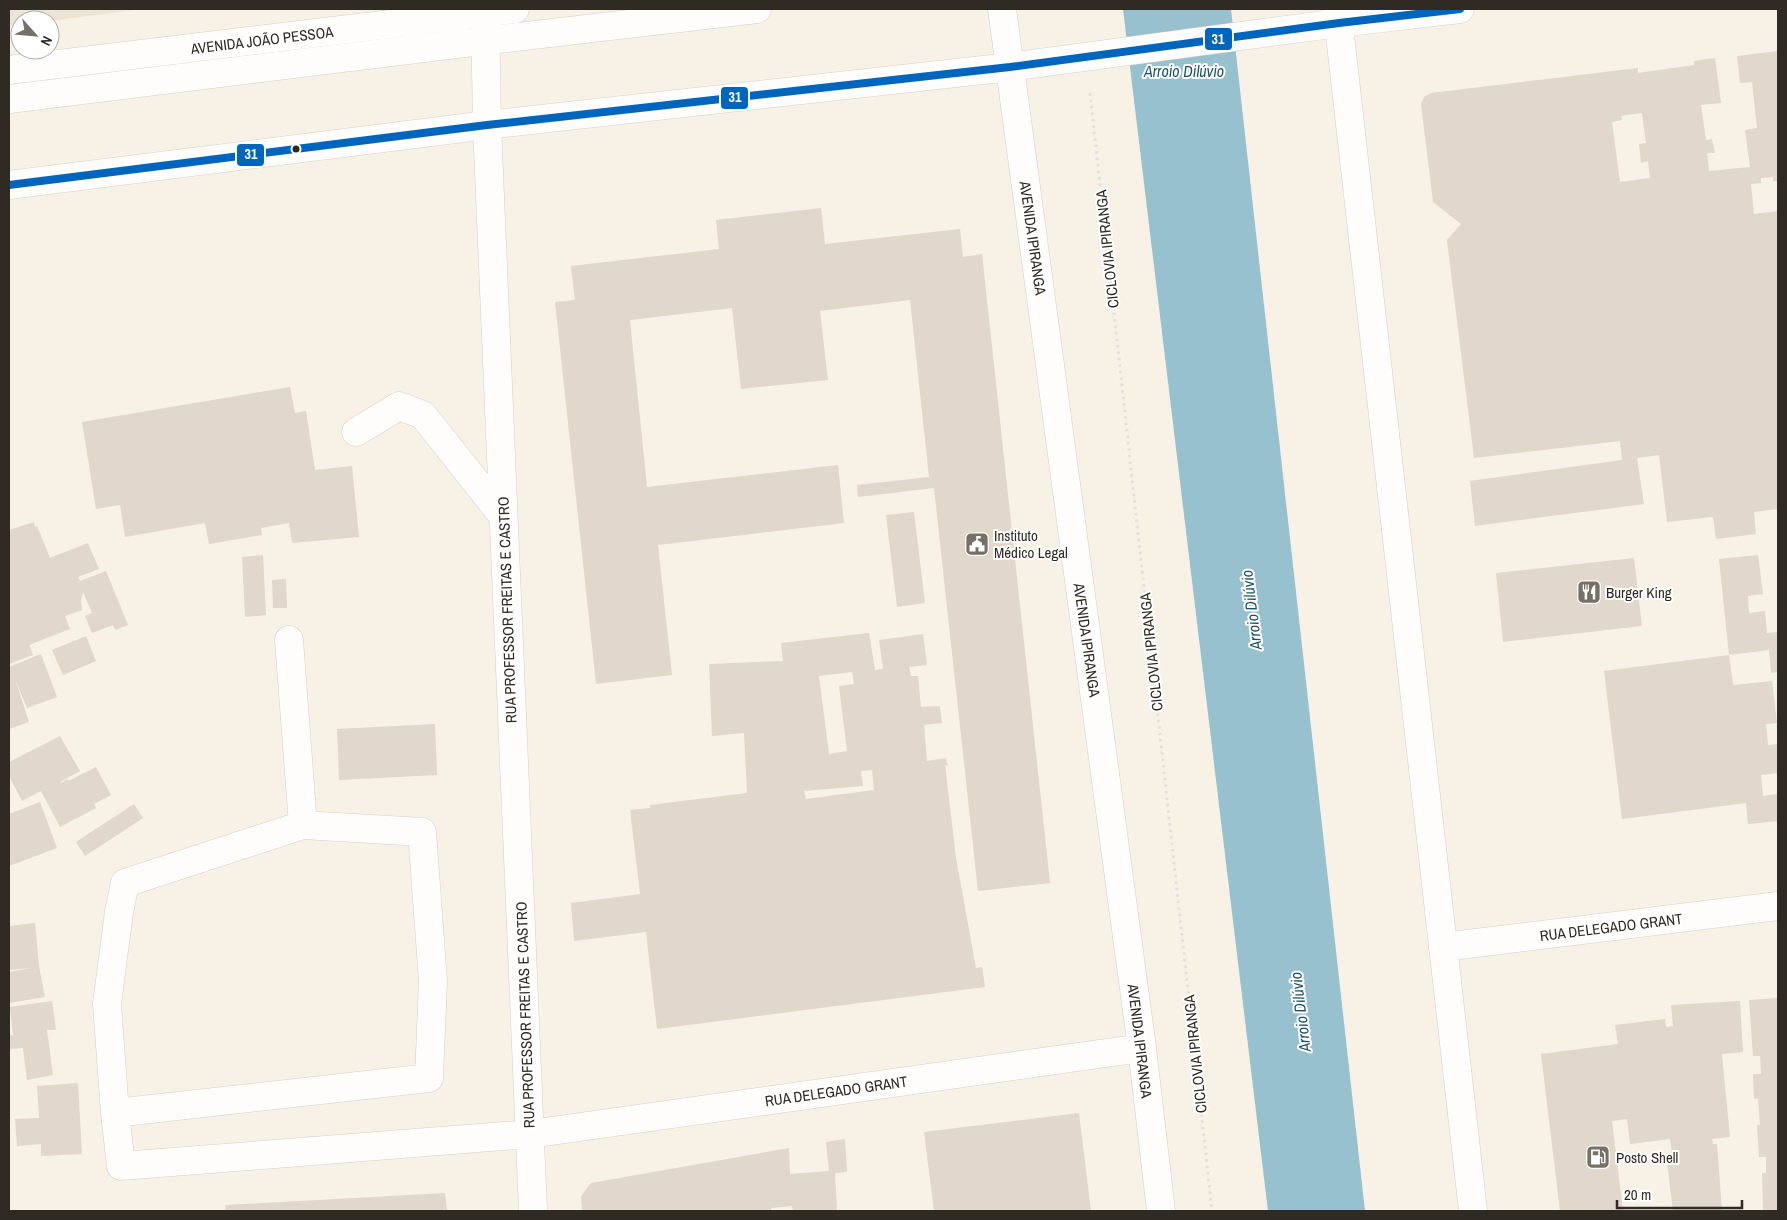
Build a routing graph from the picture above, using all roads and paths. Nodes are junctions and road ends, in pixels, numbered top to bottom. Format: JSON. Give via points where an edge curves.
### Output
{"nodes":[{"id":1,"x":515,"y":9,"type":"edge"},
{"id":2,"x":757,"y":9,"type":"edge"},
{"id":3,"x":1002,"y":9,"type":"edge"},
{"id":4,"x":1460,"y":9,"type":"edge"},
{"id":5,"x":486,"y":10,"type":"edge"},
{"id":6,"x":1338,"y":16,"type":"edge"},
{"id":7,"x":486,"y":40,"type":"junction"},
{"id":8,"x":1010,"y":67,"type":"junction"},
{"id":9,"x":9,"y":70,"type":"edge"},
{"id":10,"x":1090,"y":92,"type":"dead end"},
{"id":11,"x":9,"y":99,"type":"edge"},
{"id":12,"x":486,"y":125,"type":"junction"},
{"id":13,"x":9,"y":185,"type":"edge"},
{"id":14,"x":356,"y":432,"type":"dead end"},
{"id":15,"x":503,"y":516,"type":"junction"},
{"id":16,"x":289,"y":640,"type":"dead end"},
{"id":17,"x":303,"y":825,"type":"junction"},
{"id":18,"x":1778,"y":906,"type":"edge"},
{"id":19,"x":1444,"y":947,"type":"junction"},
{"id":20,"x":1142,"y":1048,"type":"junction"},
{"id":21,"x":115,"y":1113,"type":"junction"},
{"id":22,"x":530,"y":1134,"type":"junction"},
{"id":23,"x":533,"y":1211,"type":"edge"},
{"id":24,"x":1161,"y":1211,"type":"edge"},
{"id":25,"x":1212,"y":1211,"type":"edge"},
{"id":26,"x":1474,"y":1211,"type":"edge"}],
"edges":[{"from":1,"to":5,"type":"main road","name":"AVENIDA JOÃO PESSOA"},
{"from":2,"to":7,"type":"main road"},
{"from":3,"to":8,"type":"main road","name":"AVENIDA IPIRANGA"},
{"from":4,"to":6,"type":"main road"},
{"from":5,"to":7,"type":"main road","name":"RUA PROFESSOR FREITAS E CASTRO"},
{"from":5,"to":9,"type":"main road","name":"AVENIDA JOÃO PESSOA"},
{"from":6,"to":8,"type":"main road","via":[[1264,33]]},
{"from":6,"to":19,"type":"main road"},
{"from":7,"to":11,"type":"main road"},
{"from":7,"to":12,"type":"main road","name":"RUA PROFESSOR FREITAS E CASTRO"},
{"from":8,"to":12,"type":"main road"},
{"from":8,"to":20,"type":"main road","name":"AVENIDA IPIRANGA"},
{"from":10,"to":25,"type":"path","name":"CICLOVIA IPIRANGA"},
{"from":12,"to":13,"type":"main road"},
{"from":12,"to":15,"type":"main road","name":"RUA PROFESSOR FREITAS E CASTRO"},
{"from":14,"to":15,"type":"main road","via":[[399,406],[423,415]]},
{"from":15,"to":22,"type":"main road","name":"RUA PROFESSOR FREITAS E CASTRO"},
{"from":16,"to":17,"type":"main road"},
{"from":17,"to":21,"type":"main road","via":[[125,884],[107,1004]]},
{"from":17,"to":21,"type":"main road","via":[[422,832],[433,981],[429,1078]]},
{"from":18,"to":19,"type":"main road","name":"RUA DELEGADO GRANT"},
{"from":19,"to":26,"type":"main road"},
{"from":20,"to":22,"type":"main road","name":"RUA DELEGADO GRANT"},
{"from":20,"to":24,"type":"main road","name":"AVENIDA IPIRANGA"},
{"from":21,"to":22,"type":"main road","name":"RUA DELEGADO GRANT","via":[[121,1166]]},
{"from":22,"to":23,"type":"main road","name":"RUA PROFESSOR FREITAS E CASTRO"}]}
